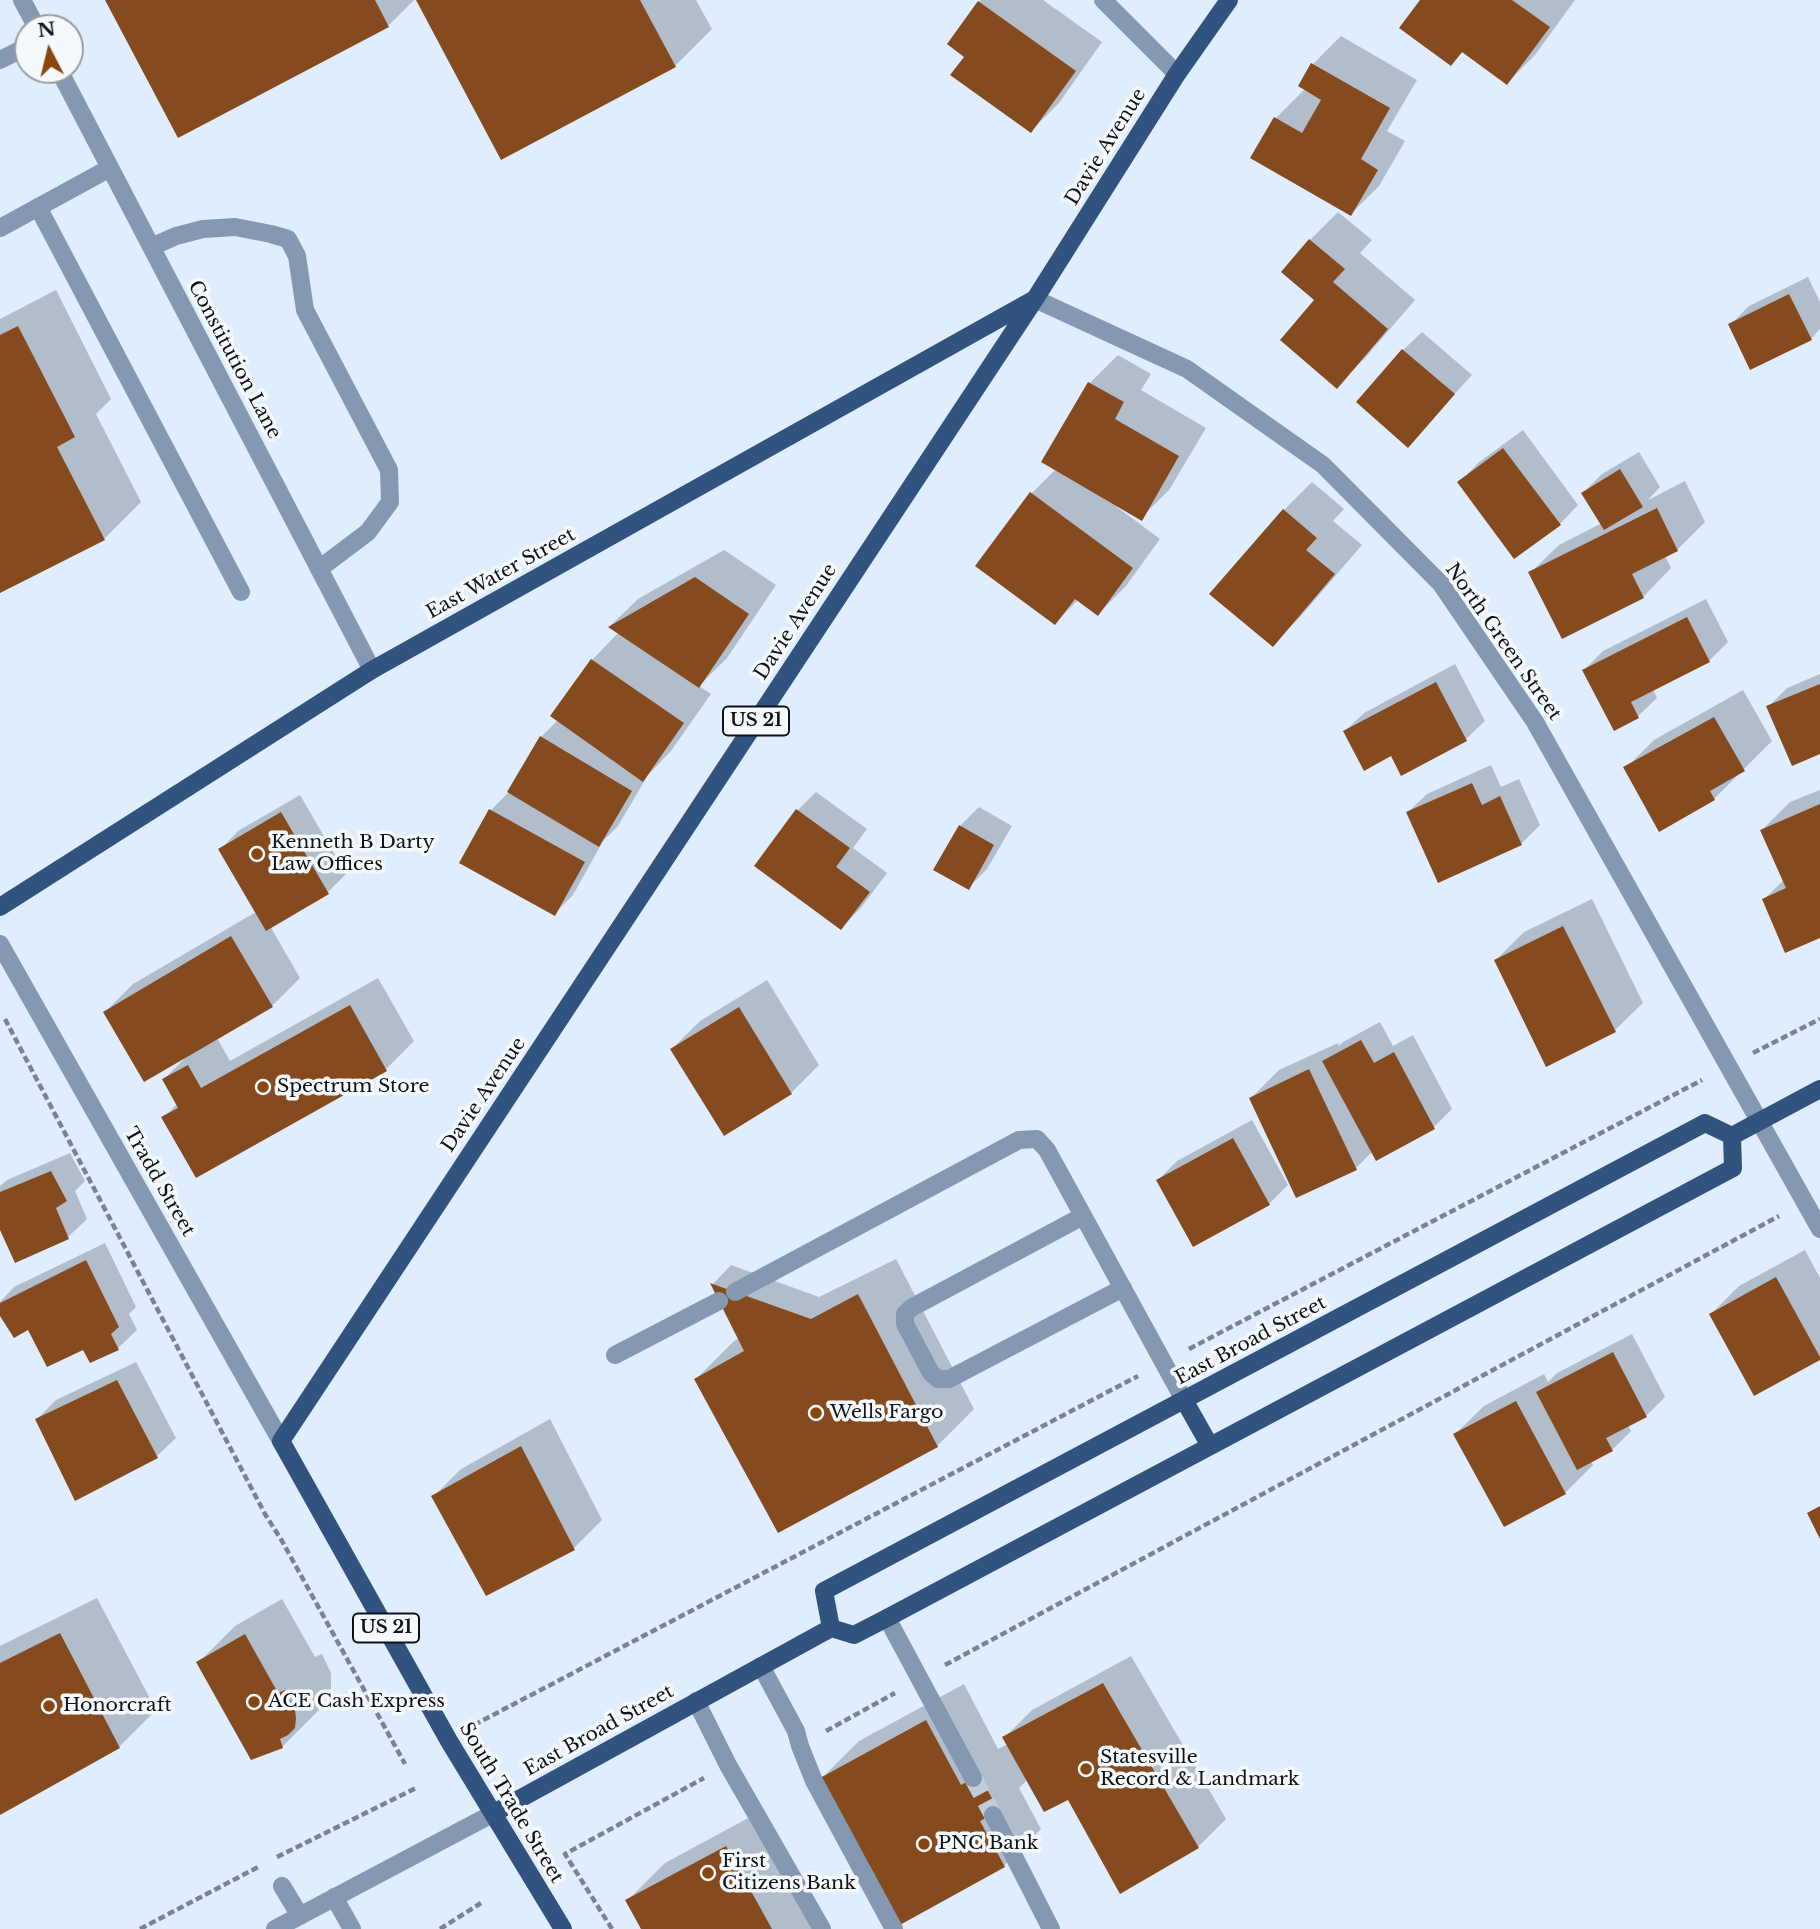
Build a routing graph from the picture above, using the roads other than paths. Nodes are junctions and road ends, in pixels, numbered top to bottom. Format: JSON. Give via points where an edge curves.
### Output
{"nodes":[{"id":1,"x":1103,"y":0,"type":"edge"},
{"id":2,"x":1229,"y":0,"type":"edge"},
{"id":3,"x":1177,"y":74,"type":"junction"},
{"id":4,"x":65,"y":84,"type":"edge"},
{"id":5,"x":110,"y":168,"type":"junction"},
{"id":6,"x":38,"y":207,"type":"junction"},
{"id":7,"x":0,"y":228,"type":"edge"},
{"id":8,"x":151,"y":247,"type":"junction"},
{"id":9,"x":1035,"y":299,"type":"junction"},
{"id":10,"x":319,"y":569,"type":"junction"},
{"id":11,"x":241,"y":592,"type":"dead end"},
{"id":12,"x":372,"y":670,"type":"junction"},
{"id":13,"x":0,"y":907,"type":"edge"},
{"id":14,"x":0,"y":944,"type":"edge"},
{"id":15,"x":1820,"y":1088,"type":"edge"},
{"id":16,"x":1759,"y":1120,"type":"junction"},
{"id":17,"x":1732,"y":1136,"type":"junction"},
{"id":18,"x":1083,"y":1216,"type":"junction"},
{"id":19,"x":1820,"y":1229,"type":"edge"},
{"id":20,"x":1123,"y":1288,"type":"junction"},
{"id":21,"x":735,"y":1292,"type":"dead end"},
{"id":22,"x":719,"y":1301,"type":"dead end"},
{"id":23,"x":615,"y":1355,"type":"dead end"},
{"id":24,"x":1184,"y":1400,"type":"junction"},
{"id":25,"x":281,"y":1441,"type":"junction"},
{"id":26,"x":1210,"y":1446,"type":"junction"},
{"id":27,"x":887,"y":1618,"type":"junction"},
{"id":28,"x":831,"y":1628,"type":"junction"},
{"id":29,"x":761,"y":1666,"type":"junction"},
{"id":30,"x":696,"y":1701,"type":"junction"},
{"id":31,"x":973,"y":1778,"type":"tunnel mouth"},
{"id":32,"x":494,"y":1813,"type":"junction"},
{"id":33,"x":992,"y":1815,"type":"tunnel mouth"},
{"id":34,"x":282,"y":1886,"type":"dead end"},
{"id":35,"x":334,"y":1898,"type":"junction"},
{"id":36,"x":300,"y":1916,"type":"junction"},
{"id":37,"x":275,"y":1929,"type":"edge"},
{"id":38,"x":352,"y":1929,"type":"edge"},
{"id":39,"x":562,"y":1929,"type":"edge"},
{"id":40,"x":822,"y":1929,"type":"edge"},
{"id":41,"x":894,"y":1929,"type":"edge"},
{"id":42,"x":1051,"y":1929,"type":"edge"}],
"edges":[{"from":1,"to":3,"type":"street"},
{"from":2,"to":3,"type":"main road","name":"Davie Avenue","number":"US 21"},
{"from":3,"to":9,"type":"main road","name":"Davie Avenue","number":"US 21"},
{"from":4,"to":5,"type":"street","name":"Constitution Lane"},
{"from":5,"to":6,"type":"street"},
{"from":5,"to":8,"type":"street","name":"Constitution Lane"},
{"from":6,"to":7,"type":"street"},
{"from":6,"to":11,"type":"street"},
{"from":8,"to":10,"type":"street","name":"Constitution Lane"},
{"from":8,"to":10,"type":"street","via":[[203,229],[235,228],[288,239],[297,256],[304,310],[389,470],[390,502],[368,532]]},
{"from":9,"to":12,"type":"main road","name":"East Water Street"},
{"from":9,"to":16,"type":"street","name":"North Green Street","via":[[1187,369],[1323,465],[1441,584],[1535,722]]},
{"from":9,"to":25,"type":"main road","name":"Davie Avenue","number":"US 21"},
{"from":10,"to":12,"type":"street","name":"Constitution Lane"},
{"from":12,"to":13,"type":"main road","name":"East Water Street"},
{"from":14,"to":25,"type":"street","name":"Tradd Street"},
{"from":15,"to":16,"type":"main road"},
{"from":16,"to":17,"type":"main road"},
{"from":16,"to":19,"type":"street","name":"North Green Street"},
{"from":17,"to":24,"type":"main road","name":"East Broad Street","via":[[1705,1124]]},
{"from":17,"to":26,"type":"main road","via":[[1733,1168]]},
{"from":18,"to":20,"type":"street"},
{"from":18,"to":20,"type":"street","via":[[905,1314],[905,1324],[931,1373],[949,1379]]},
{"from":18,"to":21,"type":"street","via":[[1047,1150],[1037,1139],[1019,1140]]},
{"from":20,"to":24,"type":"street"},
{"from":22,"to":23,"type":"street"},
{"from":24,"to":26,"type":"main road"},
{"from":24,"to":28,"type":"main road","name":"East Broad Street","via":[[824,1591]]},
{"from":25,"to":32,"type":"main road","name":"South Trade Street","number":"US 21"},
{"from":26,"to":27,"type":"main road"},
{"from":27,"to":28,"type":"main road","via":[[854,1635]]},
{"from":27,"to":31,"type":"street"},
{"from":28,"to":29,"type":"main road","name":"East Broad Street"},
{"from":29,"to":30,"type":"main road","name":"East Broad Street"},
{"from":29,"to":41,"type":"street","via":[[796,1731],[814,1781]]},
{"from":30,"to":32,"type":"main road","name":"East Broad Street"},
{"from":30,"to":40,"type":"street"},
{"from":32,"to":35,"type":"street","name":"East Broad Street"},
{"from":32,"to":39,"type":"main road","name":"South Trade Street","number":"US 21"},
{"from":33,"to":42,"type":"street"},
{"from":34,"to":36,"type":"street"},
{"from":35,"to":36,"type":"street","name":"East Broad Street"},
{"from":35,"to":38,"type":"street"},
{"from":36,"to":37,"type":"street","name":"East Broad Street"}]}
